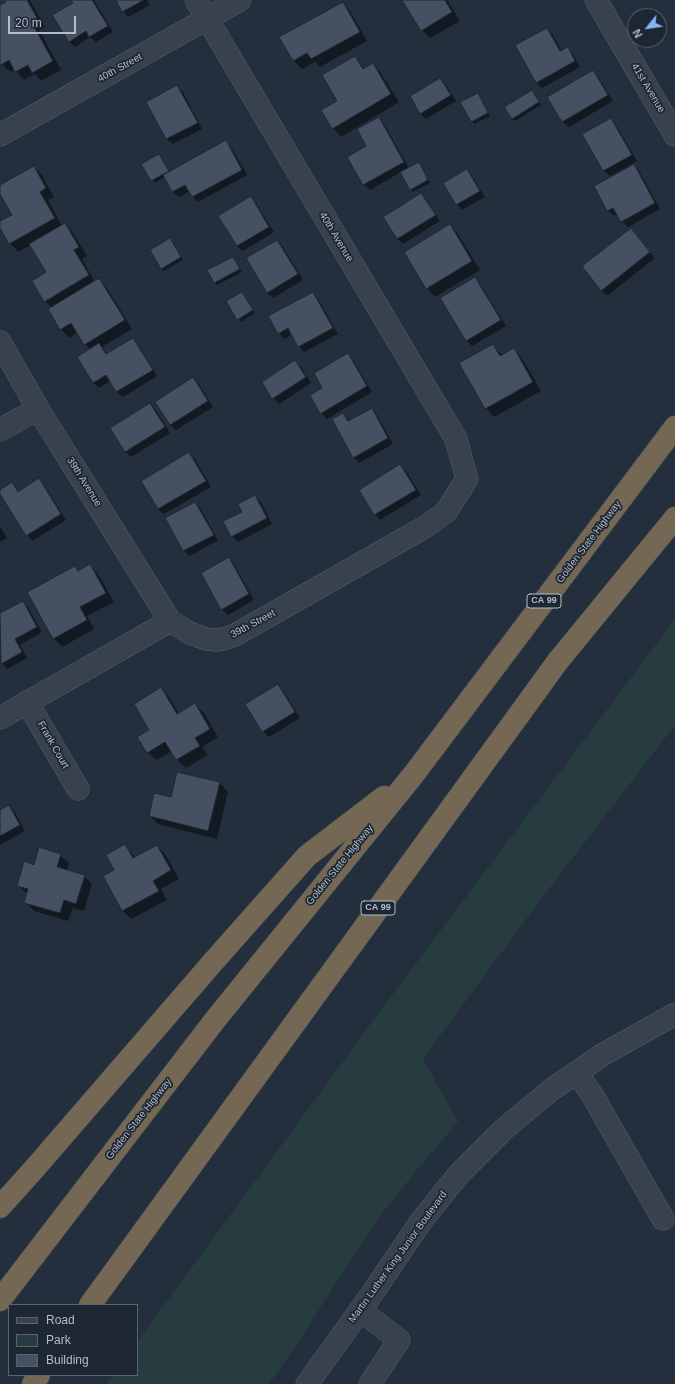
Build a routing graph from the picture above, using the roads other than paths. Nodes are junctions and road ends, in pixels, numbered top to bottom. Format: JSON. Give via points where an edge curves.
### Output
{"nodes":[{"id":1,"x":196,"y":0,"type":"edge"},
{"id":2,"x":240,"y":0,"type":"edge"},
{"id":3,"x":596,"y":0,"type":"edge"},
{"id":4,"x":207,"y":19,"type":"junction"},
{"id":5,"x":0,"y":135,"type":"edge"},
{"id":6,"x":675,"y":135,"type":"edge"},
{"id":7,"x":0,"y":342,"type":"edge"},
{"id":8,"x":38,"y":409,"type":"junction"},
{"id":9,"x":675,"y":427,"type":"edge"},
{"id":10,"x":0,"y":430,"type":"edge"},
{"id":11,"x":467,"y":479,"type":"joint"},
{"id":12,"x":675,"y":518,"type":"edge"},
{"id":13,"x":170,"y":621,"type":"junction"},
{"id":14,"x":27,"y":702,"type":"junction"},
{"id":15,"x":0,"y":718,"type":"edge"},
{"id":16,"x":414,"y":774,"type":"junction"},
{"id":17,"x":78,"y":789,"type":"dead end"},
{"id":18,"x":675,"y":1014,"type":"edge"},
{"id":19,"x":577,"y":1072,"type":"junction"},
{"id":20,"x":0,"y":1207,"type":"edge"},
{"id":21,"x":663,"y":1219,"type":"dead end"},
{"id":22,"x":0,"y":1300,"type":"edge"},
{"id":23,"x":91,"y":1304,"type":"edge"},
{"id":24,"x":360,"y":1310,"type":"junction"},
{"id":25,"x":307,"y":1384,"type":"edge"},
{"id":26,"x":370,"y":1384,"type":"edge"}],
"edges":[{"from":1,"to":4,"type":"street","name":"40th Avenue"},
{"from":2,"to":4,"type":"street","name":"40th Street"},
{"from":3,"to":6,"type":"street","name":"41st Avenue"},
{"from":4,"to":5,"type":"street","name":"40th Street"},
{"from":4,"to":11,"type":"street","name":"40th Avenue","via":[[456,439]]},
{"from":7,"to":8,"type":"street","name":"39th Avenue"},
{"from":8,"to":10,"type":"street"},
{"from":8,"to":13,"type":"street","name":"39th Avenue"},
{"from":9,"to":16,"type":"highway","name":"Golden State Highway","number":"CA 99"},
{"from":11,"to":13,"type":"street","name":"39th Street","via":[[446,512],[430,523],[235,635],[224,639],[206,639]]},
{"from":12,"to":23,"type":"highway","number":"CA 99","via":[[558,661]]},
{"from":13,"to":14,"type":"street"},
{"from":14,"to":15,"type":"street"},
{"from":14,"to":17,"type":"street","name":"Frank Court"},
{"from":16,"to":20,"type":"highway","via":[[307,856]]},
{"from":16,"to":22,"type":"highway","name":"Golden State Highway","number":"CA 99","via":[[215,1020]]},
{"from":18,"to":19,"type":"street","name":"Martin Luther King Junior Boulevard"},
{"from":19,"to":21,"type":"street"},
{"from":19,"to":24,"type":"street","name":"Martin Luther King Junior Boulevard","via":[[503,1130],[459,1174],[422,1220]]},
{"from":24,"to":25,"type":"street","name":"Martin Luther King Junior Boulevard"},
{"from":24,"to":26,"type":"street","via":[[399,1340]]}]}
